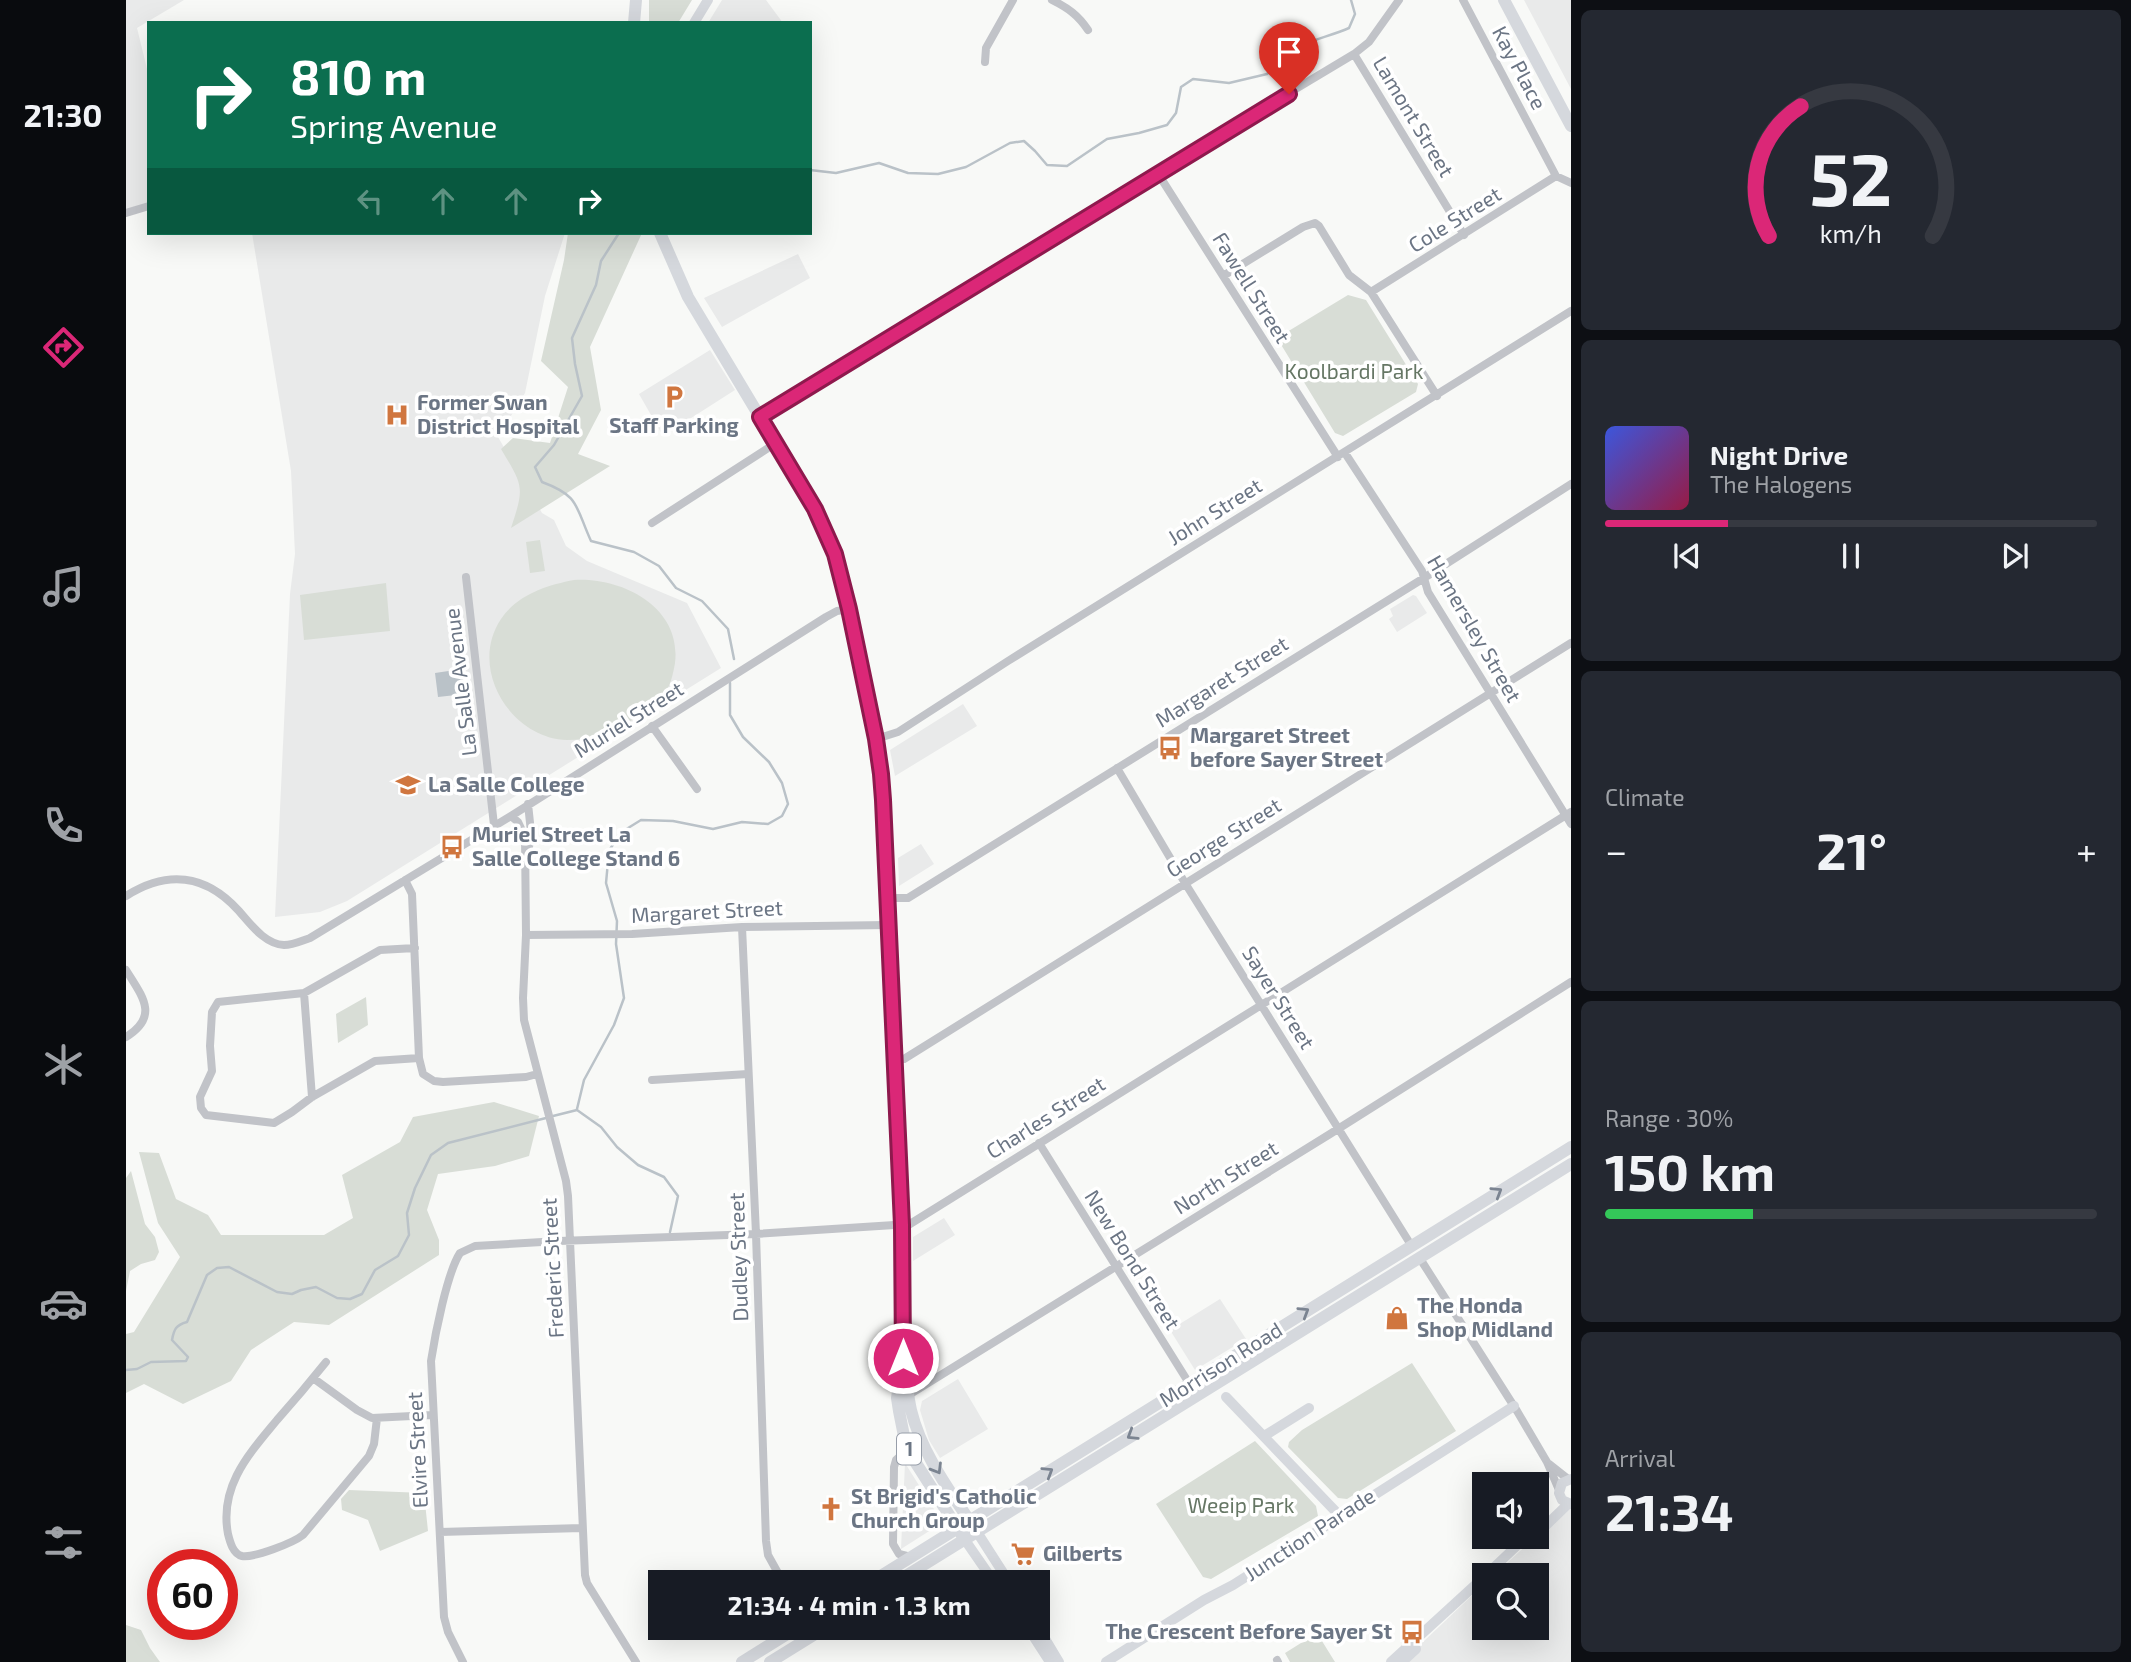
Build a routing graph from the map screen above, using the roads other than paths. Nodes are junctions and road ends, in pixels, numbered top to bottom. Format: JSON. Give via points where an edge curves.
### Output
{"nodes":[{"id":1,"x":636,"y":0,"type":"edge"},
{"id":2,"x":708,"y":0,"type":"edge"},
{"id":3,"x":1013,"y":0,"type":"edge"},
{"id":4,"x":1052,"y":0,"type":"edge"},
{"id":5,"x":1399,"y":0,"type":"edge"},
{"id":6,"x":1463,"y":0,"type":"edge"},
{"id":7,"x":1504,"y":0,"type":"edge"},
{"id":8,"x":636,"y":21,"type":"edge"},
{"id":9,"x":695,"y":21,"type":"edge"},
{"id":10,"x":1088,"y":30,"type":"dead end"},
{"id":11,"x":1354,"y":54,"type":"junction"},
{"id":12,"x":985,"y":62,"type":"dead end"},
{"id":13,"x":1571,"y":126,"type":"edge"},
{"id":14,"x":1157,"y":172,"type":"junction"},
{"id":15,"x":1556,"y":176,"type":"junction"},
{"id":16,"x":1571,"y":183,"type":"edge"},
{"id":17,"x":147,"y":207,"type":"edge"},
{"id":18,"x":126,"y":213,"type":"edge"},
{"id":19,"x":661,"y":235,"type":"edge"},
{"id":20,"x":1464,"y":235,"type":"junction"},
{"id":21,"x":1223,"y":276,"type":"junction"},
{"id":22,"x":1371,"y":292,"type":"junction"},
{"id":23,"x":1571,"y":311,"type":"edge"},
{"id":24,"x":1437,"y":396,"type":"junction"},
{"id":25,"x":760,"y":417,"type":"junction"},
{"id":26,"x":776,"y":443,"type":"junction"},
{"id":27,"x":1341,"y":455,"type":"junction"},
{"id":28,"x":1571,"y":484,"type":"edge"},
{"id":29,"x":652,"y":523,"type":"dead end"},
{"id":30,"x":466,"y":577,"type":"dead end"},
{"id":31,"x":1424,"y":578,"type":"junction"},
{"id":32,"x":849,"y":609,"type":"junction"},
{"id":33,"x":1571,"y":643,"type":"edge"},
{"id":34,"x":1490,"y":693,"type":"junction"},
{"id":35,"x":652,"y":726,"type":"junction"},
{"id":36,"x":876,"y":739,"type":"junction"},
{"id":37,"x":1117,"y":768,"type":"junction"},
{"id":38,"x":697,"y":789,"type":"dead end"},
{"id":39,"x":528,"y":804,"type":"junction"},
{"id":40,"x":1568,"y":813,"type":"edge"},
{"id":41,"x":511,"y":816,"type":"junction"},
{"id":42,"x":1571,"y":824,"type":"edge"},
{"id":43,"x":494,"y":825,"type":"junction"},
{"id":44,"x":526,"y":864,"type":"junction"},
{"id":45,"x":405,"y":880,"type":"junction"},
{"id":46,"x":1185,"y":883,"type":"junction"},
{"id":47,"x":128,"y":891,"type":"edge"},
{"id":48,"x":887,"y":898,"type":"junction"},
{"id":49,"x":888,"y":925,"type":"junction"},
{"id":50,"x":742,"y":927,"type":"junction"},
{"id":51,"x":526,"y":935,"type":"junction"},
{"id":52,"x":415,"y":948,"type":"junction"},
{"id":53,"x":126,"y":970,"type":"edge"},
{"id":54,"x":1571,"y":982,"type":"edge"},
{"id":55,"x":304,"y":993,"type":"junction"},
{"id":56,"x":1261,"y":1005,"type":"junction"},
{"id":57,"x":126,"y":1037,"type":"edge"},
{"id":58,"x":418,"y":1058,"type":"junction"},
{"id":59,"x":894,"y":1060,"type":"junction"},
{"id":60,"x":537,"y":1074,"type":"junction"},
{"id":61,"x":748,"y":1074,"type":"junction"},
{"id":62,"x":652,"y":1080,"type":"dead end"},
{"id":63,"x":312,"y":1097,"type":"junction"},
{"id":64,"x":1339,"y":1129,"type":"junction"},
{"id":65,"x":1039,"y":1143,"type":"junction"},
{"id":66,"x":1571,"y":1147,"type":"edge"},
{"id":67,"x":1571,"y":1164,"type":"edge"},
{"id":68,"x":902,"y":1225,"type":"junction"},
{"id":69,"x":1439,"y":1228,"type":"junction"},
{"id":70,"x":756,"y":1234,"type":"junction"},
{"id":71,"x":570,"y":1240,"type":"junction"},
{"id":72,"x":1411,"y":1245,"type":"junction"},
{"id":73,"x":475,"y":1246,"type":"joint"},
{"id":74,"x":1419,"y":1257,"type":"junction"},
{"id":75,"x":1385,"y":1261,"type":"junction"},
{"id":76,"x":1115,"y":1267,"type":"junction"},
{"id":77,"x":326,"y":1362,"type":"dead end"},
{"id":78,"x":313,"y":1378,"type":"junction"},
{"id":79,"x":1193,"y":1390,"type":"junction"},
{"id":80,"x":903,"y":1397,"type":"junction"},
{"id":81,"x":1226,"y":1397,"type":"dead end"},
{"id":82,"x":1514,"y":1406,"type":"junction"},
{"id":83,"x":1309,"y":1408,"type":"dead end"},
{"id":84,"x":432,"y":1415,"type":"junction"},
{"id":85,"x":377,"y":1418,"type":"junction"},
{"id":86,"x":1264,"y":1436,"type":"junction"},
{"id":87,"x":922,"y":1442,"type":"junction"},
{"id":88,"x":909,"y":1448,"type":"junction"},
{"id":89,"x":1547,"y":1462,"type":"junction"},
{"id":90,"x":1570,"y":1479,"type":"edge"},
{"id":91,"x":1565,"y":1499,"type":"edge"},
{"id":92,"x":1549,"y":1514,"type":"edge"},
{"id":93,"x":1340,"y":1516,"type":"junction"},
{"id":94,"x":1549,"y":1519,"type":"edge"},
{"id":95,"x":973,"y":1527,"type":"junction"},
{"id":96,"x":582,"y":1528,"type":"junction"},
{"id":97,"x":440,"y":1532,"type":"junction"},
{"id":98,"x":961,"y":1534,"type":"junction"},
{"id":99,"x":1513,"y":1549,"type":"edge"},
{"id":100,"x":1522,"y":1549,"type":"edge"},
{"id":101,"x":911,"y":1558,"type":"junction"},
{"id":102,"x":1499,"y":1563,"type":"edge"},
{"id":103,"x":1507,"y":1563,"type":"edge"},
{"id":104,"x":776,"y":1570,"type":"edge"},
{"id":105,"x":891,"y":1570,"type":"edge"},
{"id":106,"x":912,"y":1570,"type":"edge"},
{"id":107,"x":986,"y":1570,"type":"edge"},
{"id":108,"x":1001,"y":1570,"type":"edge"},
{"id":109,"x":1472,"y":1588,"type":"edge"},
{"id":110,"x":1472,"y":1595,"type":"edge"},
{"id":111,"x":778,"y":1640,"type":"edge"},
{"id":112,"x":806,"y":1640,"type":"edge"},
{"id":113,"x":1036,"y":1640,"type":"edge"},
{"id":114,"x":1046,"y":1640,"type":"edge"},
{"id":115,"x":463,"y":1662,"type":"edge"},
{"id":116,"x":636,"y":1662,"type":"edge"},
{"id":117,"x":742,"y":1662,"type":"edge"},
{"id":118,"x":770,"y":1662,"type":"edge"},
{"id":119,"x":1050,"y":1662,"type":"edge"},
{"id":120,"x":1059,"y":1662,"type":"edge"},
{"id":121,"x":1106,"y":1662,"type":"edge"},
{"id":122,"x":1391,"y":1662,"type":"edge"},
{"id":123,"x":1402,"y":1662,"type":"edge"}],
"edges":[{"from":1,"to":8,"type":"main road"},
{"from":2,"to":9,"type":"street"},
{"from":3,"to":12,"type":"street","via":[[986,48]]},
{"from":4,"to":10,"type":"street","via":[[1069,9]]},
{"from":5,"to":11,"type":"street","via":[[1369,42]]},
{"from":6,"to":15,"type":"street","name":"Kay Place"},
{"from":7,"to":13,"type":"main road"},
{"from":11,"to":14,"type":"street"},
{"from":11,"to":20,"type":"street","name":"Lamont Street"},
{"from":14,"to":21,"type":"street","name":"Fawell Street"},
{"from":14,"to":25,"type":"street"},
{"from":15,"to":16,"type":"street"},
{"from":15,"to":20,"type":"street","name":"Cole Street"},
{"from":17,"to":18,"type":"street"},
{"from":19,"to":25,"type":"main road","number":"1","via":[[688,297]]},
{"from":20,"to":22,"type":"street","name":"Cole Street"},
{"from":21,"to":22,"type":"street","via":[[1315,223],[1349,275]]},
{"from":21,"to":27,"type":"street","name":"Fawell Street"},
{"from":22,"to":24,"type":"street"},
{"from":23,"to":24,"type":"street","name":"John Street"},
{"from":24,"to":27,"type":"street","name":"John Street"},
{"from":25,"to":26,"type":"main road","number":"1"},
{"from":26,"to":29,"type":"street"},
{"from":26,"to":32,"type":"main road","number":"1","via":[[830,541]]},
{"from":27,"to":31,"type":"street","name":"Hamersley Street"},
{"from":27,"to":36,"type":"street","name":"John Street","via":[[898,732]]},
{"from":28,"to":31,"type":"street","name":"Margaret Street"},
{"from":30,"to":43,"type":"street","name":"La Salle Avenue"},
{"from":31,"to":34,"type":"street","name":"Hamersley Street"},
{"from":31,"to":37,"type":"street","name":"Margaret Street"},
{"from":32,"to":35,"type":"street","name":"Muriel Street","via":[[826,617]]},
{"from":32,"to":36,"type":"main road","number":"1"},
{"from":33,"to":34,"type":"street","name":"George Street"},
{"from":34,"to":40,"type":"street","name":"Hamersley Street"},
{"from":34,"to":46,"type":"street","name":"George Street"},
{"from":35,"to":38,"type":"street"},
{"from":35,"to":39,"type":"street","name":"Muriel Street"},
{"from":36,"to":48,"type":"main road","number":"1"},
{"from":37,"to":46,"type":"street","name":"Sayer Street"},
{"from":37,"to":48,"type":"street","name":"Margaret Street","via":[[908,898]]},
{"from":39,"to":41,"type":"street","name":"Muriel Street"},
{"from":39,"to":44,"type":"street","name":"Frederic Street","via":[[531,832]]},
{"from":40,"to":42,"type":"street","name":"Hamersley Street"},
{"from":40,"to":56,"type":"street","name":"Charles Street"},
{"from":41,"to":43,"type":"street","name":"Muriel Street"},
{"from":41,"to":44,"type":"street","name":"Frederic Street","via":[[525,837]]},
{"from":43,"to":45,"type":"street","name":"Muriel Street"},
{"from":44,"to":51,"type":"street","name":"Frederic Street"},
{"from":45,"to":47,"type":"street","name":"Muriel Street","via":[[310,938],[283,945],[257,932],[221,894],[198,882],[177,878]]},
{"from":45,"to":52,"type":"street","via":[[412,894]]},
{"from":46,"to":56,"type":"street","name":"Sayer Street"},
{"from":46,"to":59,"type":"street","name":"George Street","via":[[904,1059]]},
{"from":48,"to":49,"type":"main road","number":"1"},
{"from":49,"to":50,"type":"street","name":"Margaret Street"},
{"from":49,"to":59,"type":"main road","number":"1"},
{"from":50,"to":51,"type":"street","name":"Margaret Street"},
{"from":50,"to":61,"type":"street","name":"Dudley Street"},
{"from":51,"to":60,"type":"street","name":"Frederic Street","via":[[524,1020]]},
{"from":52,"to":55,"type":"street","via":[[380,950]]},
{"from":52,"to":58,"type":"street"},
{"from":53,"to":57,"type":"street","via":[[146,1005],[143,1023]]},
{"from":54,"to":64,"type":"street","name":"North Street"},
{"from":55,"to":63,"type":"street"},
{"from":55,"to":63,"type":"street","via":[[218,1002],[212,1012],[212,1071],[200,1097],[206,1115],[274,1123]]},
{"from":56,"to":64,"type":"street","name":"Sayer Street"},
{"from":56,"to":65,"type":"street","name":"Charles Street"},
{"from":58,"to":60,"type":"street","via":[[428,1078],[443,1082]]},
{"from":58,"to":63,"type":"street","via":[[375,1061]]},
{"from":59,"to":68,"type":"main road","number":"1"},
{"from":60,"to":71,"type":"street","name":"Frederic Street","via":[[566,1181]]},
{"from":61,"to":62,"type":"street"},
{"from":61,"to":70,"type":"street","name":"Dudley Street"},
{"from":64,"to":72,"type":"street","name":"Sayer Street"},
{"from":64,"to":76,"type":"street","name":"North Street"},
{"from":65,"to":68,"type":"street","name":"Charles Street"},
{"from":65,"to":76,"type":"street","name":"New Bond Street"},
{"from":69,"to":66,"type":"main road","name":"Morrison Road","one_way":true},
{"from":67,"to":74,"type":"main road","name":"Morrison Road"},
{"from":68,"to":70,"type":"street","name":"Charles Street"},
{"from":68,"to":80,"type":"main road","number":"1"},
{"from":69,"to":72,"type":"main road","name":"Morrison Road"},
{"from":69,"to":74,"type":"main road"},
{"from":70,"to":71,"type":"street","name":"Charles Street"},
{"from":70,"to":104,"type":"street","name":"Dudley Street","via":[[766,1541]]},
{"from":71,"to":73,"type":"street","name":"Charles Street"},
{"from":71,"to":96,"type":"street","name":"Frederic Street"},
{"from":72,"to":75,"type":"main road","name":"Morrison Road"},
{"from":73,"to":84,"type":"street","name":"Elvire Street","via":[[460,1253],[452,1270],[432,1352]]},
{"from":74,"to":75,"type":"main road"},
{"from":74,"to":79,"type":"main road","name":"Morrison Road"},
{"from":74,"to":82,"type":"street"},
{"from":79,"to":75,"type":"main road","name":"Morrison Road","one_way":true},
{"from":76,"to":79,"type":"street","name":"New Bond Street"},
{"from":76,"to":80,"type":"street","name":"North Street"},
{"from":77,"to":78,"type":"street"},
{"from":78,"to":85,"type":"street","via":[[366,1416]]},
{"from":78,"to":85,"type":"street","via":[[253,1449],[233,1481],[226,1515],[236,1554],[252,1555],[303,1535],[369,1457]]},
{"from":79,"to":95,"type":"main road","name":"Morrison Road"},
{"from":80,"to":87,"type":"main road","number":"1"},
{"from":80,"to":88,"type":"main road","number":"1","via":[[902,1425]]},
{"from":81,"to":86,"type":"street"},
{"from":82,"to":89,"type":"street"},
{"from":82,"to":93,"type":"street","name":"Junction Parade"},
{"from":83,"to":86,"type":"street"},
{"from":84,"to":85,"type":"street"},
{"from":84,"to":97,"type":"street","name":"Elvire Street"},
{"from":86,"to":93,"type":"street"},
{"from":87,"to":88,"type":"street"},
{"from":87,"to":95,"type":"main road","number":"1","one_way":true},
{"from":88,"to":98,"type":"main road","number":"1"},
{"from":88,"to":101,"type":"street","via":[[894,1466],[893,1544],[900,1554]]},
{"from":89,"to":90,"type":"street"},
{"from":89,"to":91,"type":"street"},
{"from":90,"to":91,"type":"street","via":[[1562,1483]]},
{"from":91,"to":92,"type":"street"},
{"from":91,"to":94,"type":"street"},
{"from":93,"to":121,"type":"street","name":"Junction Parade"},
{"from":95,"to":98,"type":"main road","name":"Morrison Road"},
{"from":95,"to":108,"type":"street"},
{"from":96,"to":97,"type":"street"},
{"from":96,"to":116,"type":"street","name":"Frederic Street","via":[[587,1583]]},
{"from":97,"to":115,"type":"street","name":"Elvire Street","via":[[444,1617]]},
{"from":98,"to":101,"type":"main road","name":"Morrison Road"},
{"from":98,"to":106,"type":"main road","name":"Morrison Road"},
{"from":98,"to":107,"type":"street"},
{"from":99,"to":102,"type":"street"},
{"from":100,"to":103,"type":"street"},
{"from":101,"to":105,"type":"main road","name":"Morrison Road"},
{"from":109,"to":122,"type":"street"},
{"from":110,"to":123,"type":"street"},
{"from":111,"to":117,"type":"main road"},
{"from":112,"to":118,"type":"main road"},
{"from":113,"to":119,"type":"street"},
{"from":114,"to":120,"type":"street"}]}
